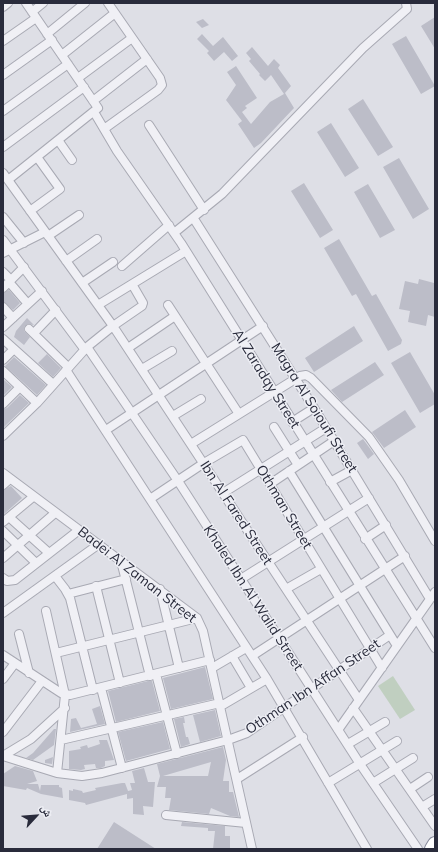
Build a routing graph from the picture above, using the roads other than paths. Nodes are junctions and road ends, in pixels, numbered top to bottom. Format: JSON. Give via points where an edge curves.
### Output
{"nodes":[{"id":1,"x":8,"y":3,"type":"edge"},
{"id":2,"x":26,"y":3,"type":"edge"},
{"id":3,"x":43,"y":3,"type":"edge"},
{"id":4,"x":85,"y":3,"type":"edge"},
{"id":5,"x":108,"y":3,"type":"edge"},
{"id":6,"x":406,"y":3,"type":"edge"},
{"id":7,"x":3,"y":7,"type":"edge"},
{"id":8,"x":115,"y":13,"type":"junction"},
{"id":9,"x":34,"y":15,"type":"junction"},
{"id":10,"x":49,"y":37,"type":"junction"},
{"id":11,"x":132,"y":38,"type":"junction"},
{"id":12,"x":3,"y":41,"type":"edge"},
{"id":13,"x":62,"y":55,"type":"junction"},
{"id":14,"x":147,"y":59,"type":"junction"},
{"id":15,"x":68,"y":64,"type":"junction"},
{"id":16,"x":3,"y":75,"type":"edge"},
{"id":17,"x":78,"y":78,"type":"junction"},
{"id":18,"x":84,"y":87,"type":"junction"},
{"id":19,"x":93,"y":101,"type":"junction"},
{"id":20,"x":3,"y":111,"type":"edge"},
{"id":21,"x":96,"y":111,"type":"junction"},
{"id":22,"x":149,"y":125,"type":"dead end"},
{"id":23,"x":104,"y":129,"type":"junction"},
{"id":24,"x":58,"y":140,"type":"junction"},
{"id":25,"x":3,"y":147,"type":"edge"},
{"id":26,"x":37,"y":157,"type":"junction"},
{"id":27,"x":72,"y":160,"type":"dead end"},
{"id":28,"x":5,"y":176,"type":"edge"},
{"id":29,"x":204,"y":210,"type":"junction"},
{"id":30,"x":30,"y":211,"type":"junction"},
{"id":31,"x":79,"y":215,"type":"dead end"},
{"id":32,"x":3,"y":217,"type":"edge"},
{"id":33,"x":194,"y":219,"type":"junction"},
{"id":34,"x":169,"y":225,"type":"junction"},
{"id":35,"x":174,"y":233,"type":"junction"},
{"id":36,"x":47,"y":234,"type":"junction"},
{"id":37,"x":97,"y":239,"type":"dead end"},
{"id":38,"x":3,"y":240,"type":"edge"},
{"id":39,"x":24,"y":242,"type":"junction"},
{"id":40,"x":11,"y":249,"type":"junction"},
{"id":41,"x":186,"y":251,"type":"junction"},
{"id":42,"x":3,"y":253,"type":"edge"},
{"id":43,"x":66,"y":261,"type":"junction"},
{"id":44,"x":113,"y":262,"type":"dead end"},
{"id":45,"x":122,"y":266,"type":"dead end"},
{"id":46,"x":24,"y":267,"type":"junction"},
{"id":47,"x":3,"y":272,"type":"edge"},
{"id":48,"x":7,"y":283,"type":"edge"},
{"id":49,"x":82,"y":283,"type":"junction"},
{"id":50,"x":132,"y":284,"type":"junction"},
{"id":51,"x":42,"y":291,"type":"junction"},
{"id":52,"x":28,"y":304,"type":"junction"},
{"id":53,"x":168,"y":304,"type":"dead end"},
{"id":54,"x":98,"y":305,"type":"junction"},
{"id":55,"x":3,"y":307,"type":"edge"},
{"id":56,"x":56,"y":310,"type":"junction"},
{"id":57,"x":175,"y":316,"type":"junction"},
{"id":58,"x":13,"y":318,"type":"junction"},
{"id":59,"x":113,"y":326,"type":"junction"},
{"id":60,"x":262,"y":326,"type":"junction"},
{"id":61,"x":3,"y":327,"type":"edge"},
{"id":62,"x":3,"y":339,"type":"edge"},
{"id":63,"x":241,"y":340,"type":"junction"},
{"id":64,"x":128,"y":348,"type":"junction"},
{"id":65,"x":14,"y":349,"type":"junction"},
{"id":66,"x":86,"y":349,"type":"junction"},
{"id":67,"x":172,"y":351,"type":"dead end"},
{"id":68,"x":3,"y":360,"type":"edge"},
{"id":69,"x":206,"y":363,"type":"junction"},
{"id":70,"x":67,"y":369,"type":"junction"},
{"id":71,"x":142,"y":369,"type":"junction"},
{"id":72,"x":3,"y":371,"type":"edge"},
{"id":73,"x":296,"y":379,"type":"junction"},
{"id":74,"x":53,"y":384,"type":"junction"},
{"id":75,"x":20,"y":387,"type":"junction"},
{"id":76,"x":274,"y":392,"type":"junction"},
{"id":77,"x":159,"y":395,"type":"junction"},
{"id":78,"x":201,"y":399,"type":"dead end"},
{"id":79,"x":37,"y":403,"type":"junction"},
{"id":80,"x":3,"y":404,"type":"edge"},
{"id":81,"x":314,"y":408,"type":"junction"},
{"id":82,"x":131,"y":413,"type":"junction"},
{"id":83,"x":239,"y":414,"type":"junction"},
{"id":84,"x":173,"y":416,"type":"junction"},
{"id":85,"x":292,"y":422,"type":"junction"},
{"id":86,"x":274,"y":427,"type":"dead end"},
{"id":87,"x":326,"y":428,"type":"junction"},
{"id":88,"x":106,"y":430,"type":"junction"},
{"id":89,"x":3,"y":436,"type":"edge"},
{"id":90,"x":304,"y":441,"type":"junction"},
{"id":91,"x":334,"y":441,"type":"junction"},
{"id":92,"x":191,"y":444,"type":"junction"},
{"id":93,"x":289,"y":450,"type":"junction"},
{"id":94,"x":313,"y":455,"type":"junction"},
{"id":95,"x":204,"y":463,"type":"junction"},
{"id":96,"x":298,"y":465,"type":"junction"},
{"id":97,"x":261,"y":469,"type":"junction"},
{"id":98,"x":352,"y":470,"type":"junction"},
{"id":99,"x":289,"y":471,"type":"junction"},
{"id":100,"x":6,"y":476,"type":"edge"},
{"id":101,"x":178,"y":481,"type":"junction"},
{"id":102,"x":330,"y":482,"type":"junction"},
{"id":103,"x":270,"y":484,"type":"junction"},
{"id":104,"x":3,"y":485,"type":"edge"},
{"id":105,"x":223,"y":493,"type":"junction"},
{"id":106,"x":32,"y":497,"type":"junction"},
{"id":107,"x":369,"y":498,"type":"junction"},
{"id":108,"x":150,"y":499,"type":"junction"},
{"id":109,"x":348,"y":511,"type":"junction"},
{"id":110,"x":55,"y":513,"type":"junction"},
{"id":111,"x":6,"y":520,"type":"edge"},
{"id":112,"x":386,"y":525,"type":"junction"},
{"id":113,"x":324,"y":527,"type":"junction"},
{"id":114,"x":79,"y":530,"type":"junction"},
{"id":115,"x":3,"y":531,"type":"edge"},
{"id":116,"x":30,"y":536,"type":"junction"},
{"id":117,"x":365,"y":538,"type":"junction"},
{"id":118,"x":304,"y":540,"type":"junction"},
{"id":119,"x":435,"y":541,"type":"edge"},
{"id":120,"x":99,"y":544,"type":"junction"},
{"id":121,"x":18,"y":545,"type":"junction"},
{"id":122,"x":49,"y":553,"type":"junction"},
{"id":123,"x":405,"y":556,"type":"junction"},
{"id":124,"x":3,"y":558,"type":"edge"},
{"id":125,"x":121,"y":560,"type":"junction"},
{"id":126,"x":269,"y":562,"type":"junction"},
{"id":127,"x":36,"y":563,"type":"junction"},
{"id":128,"x":321,"y":568,"type":"junction"},
{"id":129,"x":385,"y":569,"type":"junction"},
{"id":130,"x":55,"y":576,"type":"junction"},
{"id":131,"x":3,"y":578,"type":"edge"},
{"id":132,"x":126,"y":579,"type":"junction"},
{"id":133,"x":241,"y":580,"type":"junction"},
{"id":134,"x":360,"y":585,"type":"junction"},
{"id":135,"x":96,"y":586,"type":"junction"},
{"id":136,"x":160,"y":589,"type":"junction"},
{"id":137,"x":286,"y":589,"type":"junction"},
{"id":138,"x":68,"y":594,"type":"junction"},
{"id":139,"x":433,"y":596,"type":"edge"},
{"id":140,"x":340,"y":599,"type":"junction"},
{"id":141,"x":46,"y":612,"type":"dead end"},
{"id":142,"x":3,"y":613,"type":"edge"},
{"id":143,"x":197,"y":618,"type":"junction"},
{"id":144,"x":416,"y":619,"type":"junction"},
{"id":145,"x":307,"y":620,"type":"junction"},
{"id":146,"x":168,"y":625,"type":"junction"},
{"id":147,"x":139,"y":632,"type":"junction"},
{"id":148,"x":19,"y":634,"type":"dead end"},
{"id":149,"x":390,"y":635,"type":"junction"},
{"id":150,"x":279,"y":638,"type":"junction"},
{"id":151,"x":110,"y":640,"type":"junction"},
{"id":152,"x":82,"y":646,"type":"junction"},
{"id":153,"x":397,"y":646,"type":"junction"},
{"id":154,"x":246,"y":648,"type":"junction"},
{"id":155,"x":435,"y":648,"type":"edge"},
{"id":156,"x":370,"y":649,"type":"junction"},
{"id":157,"x":56,"y":653,"type":"junction"},
{"id":158,"x":3,"y":655,"type":"edge"},
{"id":159,"x":232,"y":656,"type":"junction"},
{"id":160,"x":252,"y":656,"type":"junction"},
{"id":161,"x":15,"y":663,"type":"junction"},
{"id":162,"x":211,"y":664,"type":"junction"},
{"id":163,"x":179,"y":668,"type":"junction"},
{"id":164,"x":382,"y":668,"type":"junction"},
{"id":165,"x":339,"y":670,"type":"junction"},
{"id":166,"x":29,"y":672,"type":"junction"},
{"id":167,"x":153,"y":675,"type":"junction"},
{"id":168,"x":3,"y":679,"type":"edge"},
{"id":169,"x":267,"y":679,"type":"junction"},
{"id":170,"x":42,"y":681,"type":"junction"},
{"id":171,"x":120,"y":683,"type":"junction"},
{"id":172,"x":101,"y":688,"type":"junction"},
{"id":173,"x":251,"y":688,"type":"junction"},
{"id":174,"x":312,"y":689,"type":"junction"},
{"id":175,"x":93,"y":690,"type":"junction"},
{"id":176,"x":65,"y":695,"type":"junction"},
{"id":177,"x":359,"y":700,"type":"junction"},
{"id":178,"x":220,"y":704,"type":"junction"},
{"id":179,"x":285,"y":707,"type":"junction"},
{"id":180,"x":65,"y":708,"type":"junction"},
{"id":181,"x":353,"y":708,"type":"junction"},
{"id":182,"x":167,"y":715,"type":"junction"},
{"id":183,"x":385,"y":722,"type":"dead end"},
{"id":184,"x":112,"y":728,"type":"junction"},
{"id":185,"x":338,"y":730,"type":"junction"},
{"id":186,"x":370,"y":731,"type":"junction"},
{"id":187,"x":3,"y":732,"type":"edge"},
{"id":188,"x":303,"y":737,"type":"junction"},
{"id":189,"x":61,"y":740,"type":"junction"},
{"id":190,"x":228,"y":740,"type":"junction"},
{"id":191,"x":397,"y":741,"type":"dead end"},
{"id":192,"x":348,"y":744,"type":"junction"},
{"id":193,"x":383,"y":750,"type":"junction"},
{"id":194,"x":177,"y":754,"type":"junction"},
{"id":195,"x":3,"y":756,"type":"edge"},
{"id":196,"x":412,"y":758,"type":"dead end"},
{"id":197,"x":360,"y":764,"type":"junction"},
{"id":198,"x":122,"y":768,"type":"junction"},
{"id":199,"x":396,"y":769,"type":"junction"},
{"id":200,"x":57,"y":773,"type":"junction"},
{"id":201,"x":428,"y":777,"type":"dead end"},
{"id":202,"x":237,"y":779,"type":"junction"},
{"id":203,"x":373,"y":783,"type":"junction"},
{"id":204,"x":328,"y":784,"type":"junction"},
{"id":205,"x":410,"y":789,"type":"junction"},
{"id":206,"x":435,"y":799,"type":"edge"},
{"id":207,"x":422,"y":807,"type":"junction"},
{"id":208,"x":166,"y":815,"type":"dead end"},
{"id":209,"x":246,"y":823,"type":"junction"},
{"id":210,"x":435,"y":826,"type":"edge"},
{"id":211,"x":435,"y":844,"type":"edge"},
{"id":212,"x":252,"y":849,"type":"edge"},
{"id":213,"x":367,"y":849,"type":"edge"},
{"id":214,"x":418,"y":849,"type":"edge"},
{"id":215,"x":432,"y":849,"type":"edge"}],
"edges":[{"from":1,"to":7,"type":"street"},
{"from":2,"to":9,"type":"street","name":"Al Zaradqy Street"},
{"from":3,"to":9,"type":"street"},
{"from":4,"to":10,"type":"street"},
{"from":5,"to":8,"type":"street"},
{"from":6,"to":29,"type":"street","via":[[407,9],[363,48]]},
{"from":8,"to":11,"type":"street"},
{"from":8,"to":13,"type":"street"},
{"from":9,"to":10,"type":"street","name":"Al Zaradqy Street"},
{"from":9,"to":12,"type":"street"},
{"from":10,"to":13,"type":"street","name":"Al Zaradqy Street"},
{"from":10,"to":16,"type":"street"},
{"from":11,"to":14,"type":"street"},
{"from":11,"to":17,"type":"street"},
{"from":13,"to":15,"type":"street","name":"Al Zaradqy Street"},
{"from":14,"to":19,"type":"street"},
{"from":14,"to":23,"type":"street","via":[[162,81],[161,88]]},
{"from":15,"to":17,"type":"street","name":"Al Zaradqy Street"},
{"from":15,"to":20,"type":"street"},
{"from":17,"to":18,"type":"street","name":"Al Zaradqy Street"},
{"from":18,"to":19,"type":"street","name":"Al Zaradqy Street"},
{"from":18,"to":25,"type":"street"},
{"from":19,"to":21,"type":"street","name":"Al Zaradqy Street"},
{"from":21,"to":23,"type":"street","name":"Al Zaradqy Street"},
{"from":21,"to":24,"type":"street"},
{"from":22,"to":29,"type":"street"},
{"from":23,"to":34,"type":"street","name":"Al Zaradqy Street"},
{"from":24,"to":26,"type":"street"},
{"from":24,"to":27,"type":"street"},
{"from":26,"to":28,"type":"street"},
{"from":26,"to":30,"type":"street","via":[[60,189]]},
{"from":28,"to":30,"type":"street","name":"Ibn Al Fared Street"},
{"from":29,"to":33,"type":"street"},
{"from":30,"to":36,"type":"street","name":"Ibn Al Fared Street"},
{"from":31,"to":36,"type":"street"},
{"from":32,"to":39,"type":"street"},
{"from":33,"to":35,"type":"street"},
{"from":33,"to":60,"type":"street","name":"Magra Al Soioufi Street"},
{"from":34,"to":35,"type":"street","name":"Al Zaradqy Street"},
{"from":34,"to":45,"type":"street"},
{"from":35,"to":41,"type":"street","name":"Al Zaradqy Street"},
{"from":36,"to":39,"type":"street"},
{"from":36,"to":43,"type":"street","name":"Ibn Al Fared Street"},
{"from":37,"to":43,"type":"street"},
{"from":38,"to":40,"type":"street","name":"Khaled Ibn Al Walid Street"},
{"from":39,"to":40,"type":"street"},
{"from":40,"to":42,"type":"street"},
{"from":40,"to":46,"type":"street","name":"Khaled Ibn Al Walid Street"},
{"from":41,"to":50,"type":"street"},
{"from":41,"to":63,"type":"street","name":"Al Zaradqy Street"},
{"from":43,"to":49,"type":"street","name":"Ibn Al Fared Street"},
{"from":44,"to":49,"type":"street"},
{"from":46,"to":48,"type":"street"},
{"from":46,"to":51,"type":"street","name":"Khaled Ibn Al Walid Street"},
{"from":47,"to":48,"type":"street"},
{"from":48,"to":52,"type":"street"},
{"from":49,"to":54,"type":"street","name":"Ibn Al Fared Street"},
{"from":50,"to":54,"type":"street"},
{"from":50,"to":59,"type":"street","via":[[143,305]]},
{"from":51,"to":52,"type":"street"},
{"from":51,"to":56,"type":"street","name":"Khaled Ibn Al Walid Street"},
{"from":52,"to":58,"type":"street"},
{"from":53,"to":57,"type":"street"},
{"from":54,"to":59,"type":"street","name":"Ibn Al Fared Street"},
{"from":55,"to":58,"type":"street"},
{"from":56,"to":66,"type":"street","name":"Khaled Ibn Al Walid Street"},
{"from":56,"to":70,"type":"street","via":[[31,331]]},
{"from":57,"to":64,"type":"street"},
{"from":57,"to":69,"type":"street"},
{"from":58,"to":61,"type":"street"},
{"from":59,"to":64,"type":"street","name":"Ibn Al Fared Street"},
{"from":59,"to":66,"type":"street"},
{"from":60,"to":63,"type":"street"},
{"from":60,"to":73,"type":"street","name":"Magra Al Soioufi Street"},
{"from":62,"to":65,"type":"street"},
{"from":63,"to":69,"type":"street"},
{"from":63,"to":76,"type":"street","name":"Al Zaradqy Street"},
{"from":64,"to":71,"type":"street","name":"Ibn Al Fared Street"},
{"from":65,"to":68,"type":"street"},
{"from":65,"to":74,"type":"street"},
{"from":66,"to":70,"type":"street"},
{"from":66,"to":82,"type":"street","name":"Khaled Ibn Al Walid Street"},
{"from":67,"to":71,"type":"street"},
{"from":69,"to":77,"type":"street"},
{"from":69,"to":83,"type":"street"},
{"from":70,"to":74,"type":"street"},
{"from":70,"to":88,"type":"street"},
{"from":71,"to":77,"type":"street","name":"Ibn Al Fared Street"},
{"from":72,"to":75,"type":"street"},
{"from":73,"to":76,"type":"street"},
{"from":73,"to":81,"type":"street","name":"Magra Al Soioufi Street"},
{"from":73,"to":119,"type":"street","via":[[306,375],[311,378],[369,437]]},
{"from":74,"to":79,"type":"street"},
{"from":75,"to":79,"type":"street"},
{"from":75,"to":80,"type":"street"},
{"from":76,"to":83,"type":"street"},
{"from":76,"to":85,"type":"street","name":"Al Zaradqy Street"},
{"from":77,"to":82,"type":"street"},
{"from":77,"to":84,"type":"street","name":"Ibn Al Fared Street"},
{"from":78,"to":84,"type":"street"},
{"from":79,"to":89,"type":"street"},
{"from":81,"to":85,"type":"street"},
{"from":81,"to":87,"type":"street","name":"Magra Al Soioufi Street"},
{"from":82,"to":88,"type":"street"},
{"from":82,"to":101,"type":"street","name":"Khaled Ibn Al Walid Street"},
{"from":83,"to":92,"type":"street"},
{"from":84,"to":92,"type":"street","name":"Ibn Al Fared Street"},
{"from":85,"to":90,"type":"street","name":"Al Zaradqy Street"},
{"from":86,"to":93,"type":"street"},
{"from":87,"to":90,"type":"street"},
{"from":87,"to":91,"type":"street","name":"Magra Al Soioufi Street"},
{"from":88,"to":108,"type":"street"},
{"from":90,"to":93,"type":"street"},
{"from":90,"to":94,"type":"street","name":"Al Zaradqy Street"},
{"from":91,"to":94,"type":"street"},
{"from":91,"to":98,"type":"street","name":"Magra Al Soioufi Street"},
{"from":92,"to":95,"type":"street","name":"Ibn Al Fared Street"},
{"from":93,"to":96,"type":"street"},
{"from":93,"to":97,"type":"street"},
{"from":94,"to":96,"type":"street"},
{"from":94,"to":102,"type":"street","name":"Al Zaradqy Street"},
{"from":95,"to":97,"type":"street","name":"Othman Street","via":[[243,440]]},
{"from":95,"to":101,"type":"street","name":"Othman Street"},
{"from":95,"to":105,"type":"street","name":"Ibn Al Fared Street"},
{"from":96,"to":99,"type":"street"},
{"from":97,"to":103,"type":"street","name":"Othman Street"},
{"from":97,"to":105,"type":"street"},
{"from":98,"to":102,"type":"street"},
{"from":98,"to":107,"type":"street","name":"Magra Al Soioufi Street"},
{"from":99,"to":103,"type":"street"},
{"from":99,"to":113,"type":"street"},
{"from":100,"to":104,"type":"street"},
{"from":100,"to":106,"type":"street","name":"Badei Al Zaman Street"},
{"from":101,"to":108,"type":"street","name":"Othman Street"},
{"from":101,"to":133,"type":"street","name":"Khaled Ibn Al Walid Street"},
{"from":102,"to":109,"type":"street","name":"Al Zaradqy Street"},
{"from":103,"to":118,"type":"street","name":"Othman Street"},
{"from":105,"to":126,"type":"street","name":"Ibn Al Fared Street"},
{"from":106,"to":110,"type":"street","name":"Badei Al Zaman Street"},
{"from":106,"to":111,"type":"street"},
{"from":107,"to":109,"type":"street"},
{"from":107,"to":112,"type":"street","name":"Magra Al Soioufi Street"},
{"from":108,"to":154,"type":"street"},
{"from":109,"to":113,"type":"street"},
{"from":109,"to":117,"type":"street","name":"Al Zaradqy Street"},
{"from":110,"to":114,"type":"street","name":"Badei Al Zaman Street"},
{"from":110,"to":116,"type":"street"},
{"from":111,"to":116,"type":"street"},
{"from":112,"to":117,"type":"street"},
{"from":112,"to":123,"type":"street","name":"Magra Al Soioufi Street"},
{"from":113,"to":118,"type":"street"},
{"from":113,"to":134,"type":"street"},
{"from":114,"to":120,"type":"street","name":"Badei Al Zaman Street"},
{"from":114,"to":122,"type":"street"},
{"from":115,"to":121,"type":"street"},
{"from":116,"to":121,"type":"street"},
{"from":116,"to":122,"type":"street"},
{"from":117,"to":129,"type":"street","name":"Al Zaradqy Street"},
{"from":118,"to":126,"type":"street"},
{"from":118,"to":128,"type":"street","name":"Othman Street"},
{"from":120,"to":125,"type":"street","name":"Badei Al Zaman Street"},
{"from":120,"to":130,"type":"street"},
{"from":121,"to":124,"type":"street"},
{"from":121,"to":127,"type":"street"},
{"from":122,"to":127,"type":"street"},
{"from":123,"to":129,"type":"street"},
{"from":123,"to":139,"type":"street","name":"Magra Al Soioufi Street"},
{"from":125,"to":132,"type":"street"},
{"from":125,"to":136,"type":"street","name":"Badei Al Zaman Street"},
{"from":126,"to":133,"type":"street"},
{"from":126,"to":137,"type":"street","name":"Ibn Al Fared Street"},
{"from":127,"to":131,"type":"street","via":[[11,582]]},
{"from":128,"to":137,"type":"street"},
{"from":128,"to":140,"type":"street","name":"Othman Street"},
{"from":129,"to":134,"type":"street"},
{"from":129,"to":144,"type":"street","name":"Al Zaradqy Street"},
{"from":130,"to":138,"type":"street"},
{"from":130,"to":142,"type":"street"},
{"from":132,"to":135,"type":"street"},
{"from":132,"to":147,"type":"street"},
{"from":133,"to":150,"type":"street","name":"Khaled Ibn Al Walid Street"},
{"from":134,"to":140,"type":"street"},
{"from":134,"to":149,"type":"street"},
{"from":135,"to":138,"type":"street"},
{"from":135,"to":151,"type":"street"},
{"from":136,"to":143,"type":"street","name":"Badei Al Zaman Street"},
{"from":136,"to":146,"type":"street"},
{"from":137,"to":145,"type":"street","name":"Ibn Al Fared Street"},
{"from":138,"to":152,"type":"street"},
{"from":139,"to":144,"type":"street"},
{"from":140,"to":145,"type":"street"},
{"from":140,"to":156,"type":"street","name":"Othman Street"},
{"from":141,"to":157,"type":"street"},
{"from":143,"to":146,"type":"street"},
{"from":143,"to":162,"type":"street","name":"Badei Al Zaman Street"},
{"from":144,"to":153,"type":"street"},
{"from":144,"to":155,"type":"street","name":"Al Zaradqy Street"},
{"from":145,"to":150,"type":"street"},
{"from":145,"to":165,"type":"street","name":"Ibn Al Fared Street"},
{"from":146,"to":147,"type":"street"},
{"from":146,"to":163,"type":"street"},
{"from":147,"to":151,"type":"street"},
{"from":147,"to":167,"type":"street"},
{"from":148,"to":166,"type":"street"},
{"from":149,"to":153,"type":"street"},
{"from":149,"to":156,"type":"street","name":"Othman Ibn Affan Street"},
{"from":150,"to":160,"type":"street"},
{"from":150,"to":174,"type":"street","name":"Khaled Ibn Al Walid Street"},
{"from":151,"to":152,"type":"street"},
{"from":151,"to":171,"type":"street"},
{"from":152,"to":157,"type":"street"},
{"from":152,"to":175,"type":"street"},
{"from":153,"to":164,"type":"street"},
{"from":154,"to":159,"type":"street"},
{"from":154,"to":160,"type":"street"},
{"from":156,"to":164,"type":"street","name":"Othman Street"},
{"from":156,"to":165,"type":"street","name":"Othman Ibn Affan Street"},
{"from":157,"to":176,"type":"street"},
{"from":158,"to":161,"type":"street"},
{"from":159,"to":162,"type":"street"},
{"from":159,"to":173,"type":"street"},
{"from":160,"to":169,"type":"street"},
{"from":161,"to":166,"type":"street"},
{"from":161,"to":168,"type":"street"},
{"from":162,"to":163,"type":"street"},
{"from":162,"to":178,"type":"street","name":"Badei Al Zaman Street"},
{"from":163,"to":167,"type":"street"},
{"from":164,"to":177,"type":"street"},
{"from":165,"to":174,"type":"street","name":"Othman Ibn Affan Street"},
{"from":165,"to":177,"type":"street","name":"Ibn Al Fared Street"},
{"from":166,"to":170,"type":"street"},
{"from":167,"to":171,"type":"street"},
{"from":167,"to":182,"type":"street"},
{"from":169,"to":173,"type":"street"},
{"from":169,"to":179,"type":"street"},
{"from":170,"to":176,"type":"street"},
{"from":170,"to":187,"type":"street"},
{"from":171,"to":172,"type":"street"},
{"from":172,"to":175,"type":"street"},
{"from":172,"to":184,"type":"street"},
{"from":173,"to":178,"type":"street"},
{"from":174,"to":179,"type":"street","name":"Othman Ibn Affan Street"},
{"from":174,"to":185,"type":"street","name":"Khaled Ibn Al Walid Street"},
{"from":175,"to":176,"type":"street"},
{"from":176,"to":180,"type":"street"},
{"from":177,"to":181,"type":"street"},
{"from":178,"to":182,"type":"street"},
{"from":178,"to":190,"type":"street","name":"Badei Al Zaman Street"},
{"from":179,"to":188,"type":"street"},
{"from":179,"to":190,"type":"street","name":"Othman Ibn Affan Street","via":[[247,732]]},
{"from":180,"to":189,"type":"street"},
{"from":180,"to":195,"type":"street","via":[[27,742]]},
{"from":181,"to":185,"type":"street"},
{"from":181,"to":186,"type":"street"},
{"from":182,"to":184,"type":"street"},
{"from":182,"to":194,"type":"street"},
{"from":183,"to":186,"type":"street"},
{"from":184,"to":189,"type":"street"},
{"from":184,"to":198,"type":"street"},
{"from":185,"to":192,"type":"street","name":"Khaled Ibn Al Walid Street"},
{"from":186,"to":192,"type":"street"},
{"from":186,"to":193,"type":"street"},
{"from":188,"to":202,"type":"street"},
{"from":188,"to":204,"type":"street"},
{"from":189,"to":200,"type":"street"},
{"from":190,"to":194,"type":"street","name":"Othman Ibn Affan Street"},
{"from":190,"to":202,"type":"street","name":"Badei Al Zaman Street"},
{"from":191,"to":193,"type":"street"},
{"from":192,"to":197,"type":"street","name":"Khaled Ibn Al Walid Street"},
{"from":193,"to":197,"type":"street"},
{"from":193,"to":199,"type":"street"},
{"from":194,"to":198,"type":"street","name":"Othman Ibn Affan Street"},
{"from":195,"to":200,"type":"street","name":"Othman Ibn Affan Street"},
{"from":196,"to":199,"type":"street"},
{"from":197,"to":203,"type":"street","name":"Khaled Ibn Al Walid Street"},
{"from":197,"to":204,"type":"street"},
{"from":198,"to":200,"type":"street","name":"Othman Ibn Affan Street","via":[[82,776]]},
{"from":199,"to":203,"type":"street"},
{"from":199,"to":205,"type":"street"},
{"from":201,"to":205,"type":"street"},
{"from":202,"to":209,"type":"street","name":"Badei Al Zaman Street"},
{"from":203,"to":214,"type":"street","name":"Khaled Ibn Al Walid Street"},
{"from":204,"to":213,"type":"street"},
{"from":205,"to":207,"type":"street"},
{"from":206,"to":207,"type":"street"},
{"from":207,"to":210,"type":"street"},
{"from":208,"to":209,"type":"street"},
{"from":209,"to":212,"type":"street","name":"Badei Al Zaman Street"},
{"from":211,"to":215,"type":"highway"}]}
